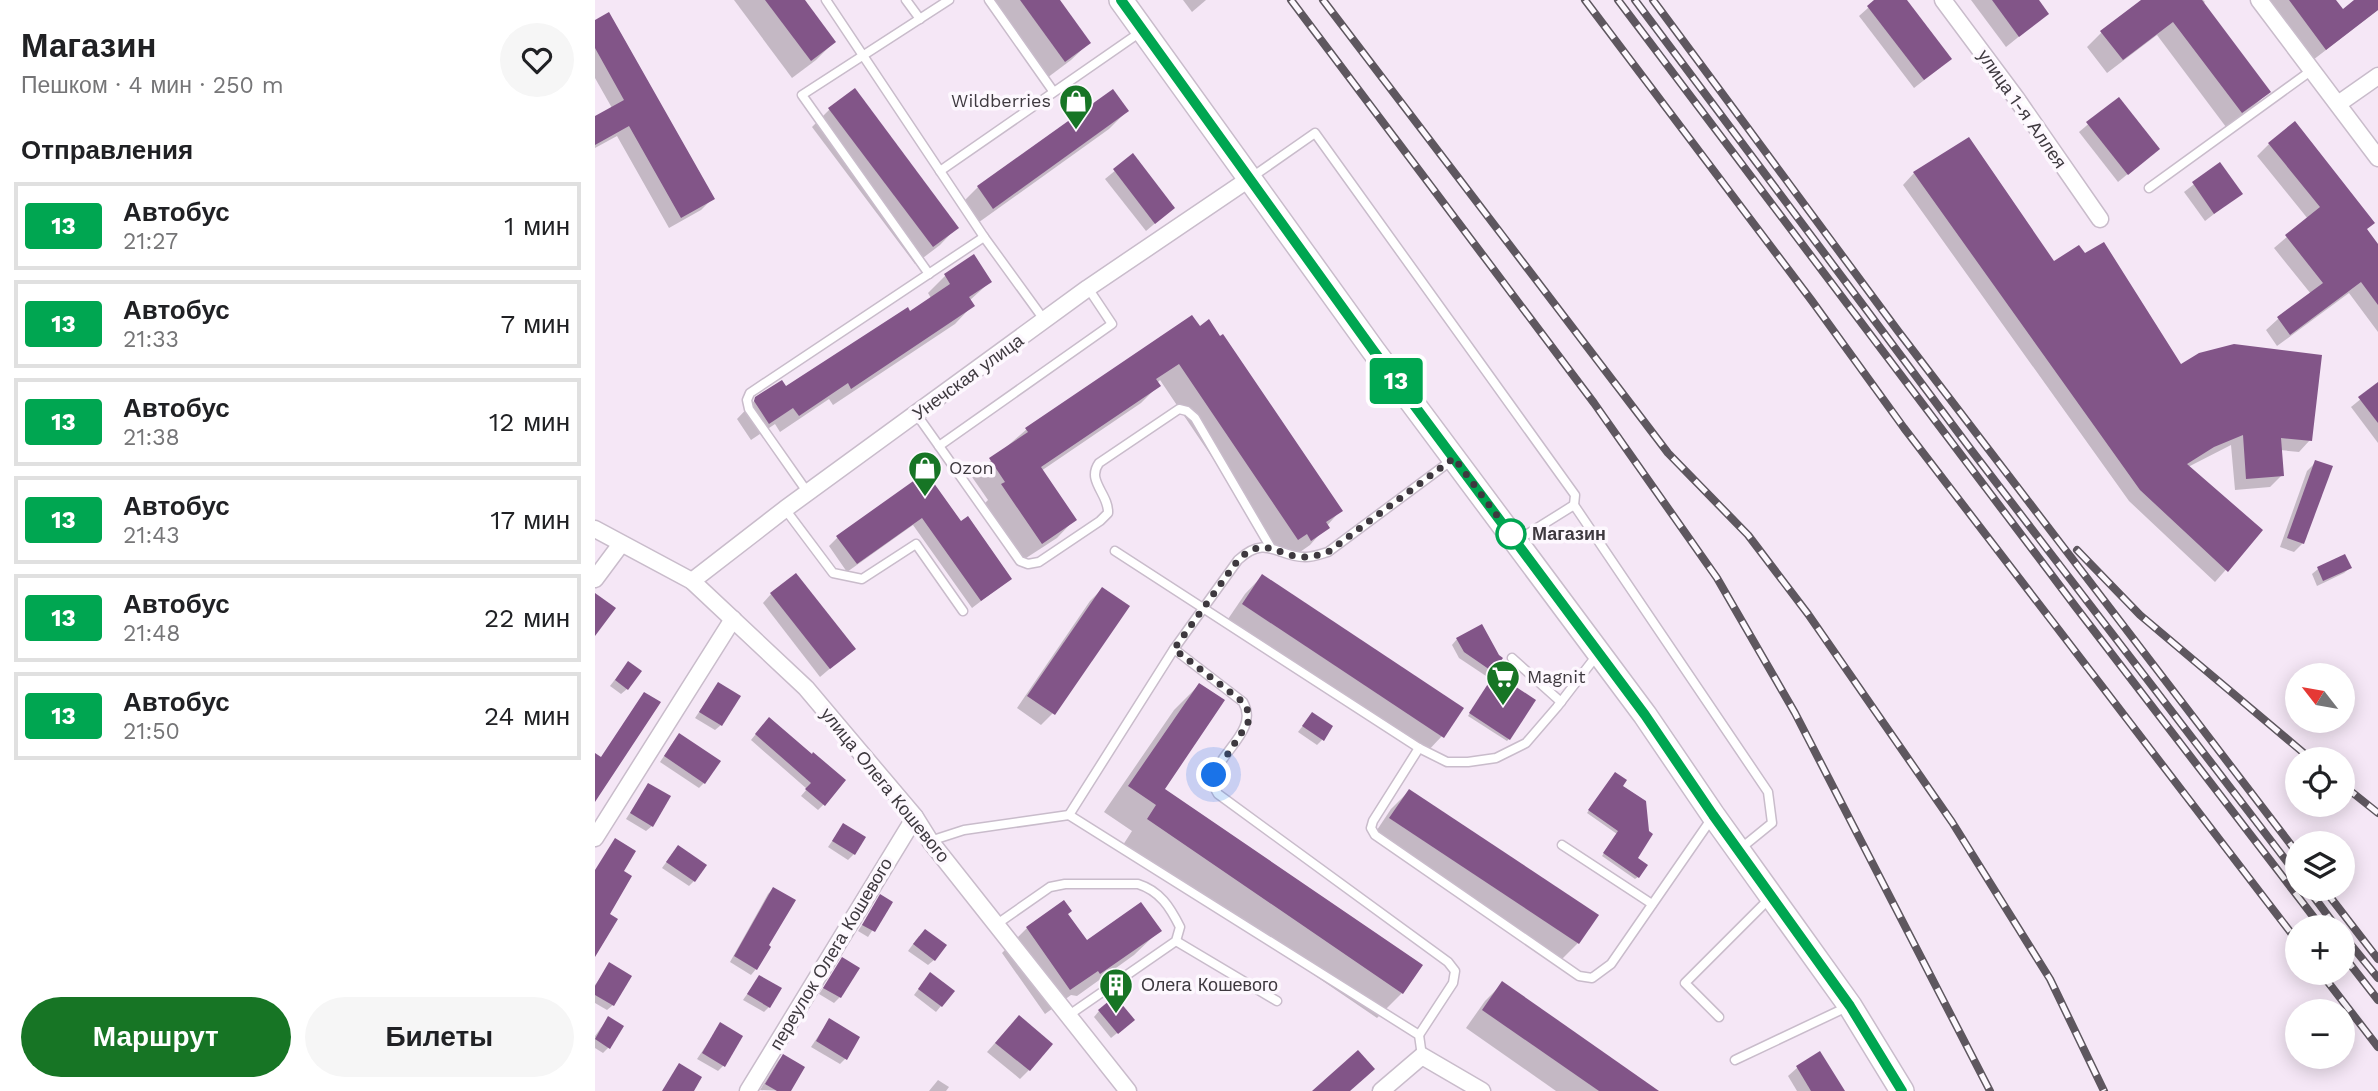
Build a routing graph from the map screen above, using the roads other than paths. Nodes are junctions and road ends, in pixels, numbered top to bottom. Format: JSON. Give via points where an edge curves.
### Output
{"nodes":[{"id":1,"x":826,"y":0,"type":"edge"},
{"id":2,"x":906,"y":0,"type":"edge"},
{"id":3,"x":949,"y":0,"type":"edge"},
{"id":4,"x":989,"y":0,"type":"edge"},
{"id":5,"x":1121,"y":0,"type":"edge"},
{"id":6,"x":1943,"y":0,"type":"edge"},
{"id":7,"x":2259,"y":0,"type":"edge"},
{"id":8,"x":920,"y":19,"type":"junction"},
{"id":9,"x":1142,"y":30,"type":"junction"},
{"id":10,"x":863,"y":56,"type":"junction"},
{"id":11,"x":2312,"y":69,"type":"junction"},
{"id":12,"x":2378,"y":76,"type":"edge"},
{"id":13,"x":1053,"y":91,"type":"junction"},
{"id":14,"x":2338,"y":104,"type":"junction"},
{"id":15,"x":2378,"y":158,"type":"edge"},
{"id":16,"x":940,"y":171,"type":"junction"},
{"id":17,"x":1249,"y":179,"type":"junction"},
{"id":18,"x":2149,"y":188,"type":"dead end"},
{"id":19,"x":2100,"y":219,"type":"dead end"},
{"id":20,"x":984,"y":237,"type":"junction"},
{"id":21,"x":929,"y":274,"type":"junction"},
{"id":22,"x":1088,"y":288,"type":"junction"},
{"id":23,"x":1045,"y":321,"type":"junction"},
{"id":24,"x":917,"y":415,"type":"junction"},
{"id":25,"x":939,"y":446,"type":"junction"},
{"id":26,"x":1454,"y":458,"type":"junction"},
{"id":27,"x":809,"y":493,"type":"junction"},
{"id":28,"x":1574,"y":505,"type":"junction"},
{"id":29,"x":785,"y":509,"type":"junction"},
{"id":30,"x":595,"y":529,"type":"edge"},
{"id":31,"x":1516,"y":541,"type":"junction"},
{"id":32,"x":621,"y":544,"type":"junction"},
{"id":33,"x":1271,"y":548,"type":"junction"},
{"id":34,"x":1115,"y":551,"type":"dead end"},
{"id":35,"x":595,"y":579,"type":"edge"},
{"id":36,"x":692,"y":581,"type":"junction"},
{"id":37,"x":1203,"y":607,"type":"junction"},
{"id":38,"x":963,"y":611,"type":"dead end"},
{"id":39,"x":733,"y":619,"type":"junction"},
{"id":40,"x":1174,"y":649,"type":"junction"},
{"id":41,"x":1599,"y":653,"type":"junction"},
{"id":42,"x":1512,"y":657,"type":"dead end"},
{"id":43,"x":1561,"y":702,"type":"junction"},
{"id":44,"x":1419,"y":748,"type":"junction"},
{"id":45,"x":1069,"y":815,"type":"junction"},
{"id":46,"x":1713,"y":815,"type":"junction"},
{"id":47,"x":915,"y":817,"type":"junction"},
{"id":48,"x":595,"y":838,"type":"edge"},
{"id":49,"x":930,"y":841,"type":"junction"},
{"id":50,"x":1562,"y":845,"type":"dead end"},
{"id":51,"x":1739,"y":849,"type":"junction"},
{"id":52,"x":1772,"y":896,"type":"junction"},
{"id":53,"x":1652,"y":904,"type":"junction"},
{"id":54,"x":997,"y":925,"type":"junction"},
{"id":55,"x":1176,"y":941,"type":"junction"},
{"id":56,"x":1277,"y":1001,"type":"dead end"},
{"id":57,"x":1850,"y":1006,"type":"junction"},
{"id":58,"x":1069,"y":1015,"type":"junction"},
{"id":59,"x":1719,"y":1017,"type":"dead end"},
{"id":60,"x":1419,"y":1035,"type":"junction"},
{"id":61,"x":1422,"y":1056,"type":"junction"},
{"id":62,"x":1735,"y":1060,"type":"dead end"},
{"id":63,"x":748,"y":1091,"type":"edge"},
{"id":64,"x":1128,"y":1091,"type":"edge"},
{"id":65,"x":1381,"y":1091,"type":"edge"},
{"id":66,"x":1482,"y":1091,"type":"edge"},
{"id":67,"x":1902,"y":1091,"type":"edge"}],
"edges":[{"from":1,"to":10,"type":"lane"},
{"from":2,"to":8,"type":"lane"},
{"from":3,"to":8,"type":"lane"},
{"from":4,"to":13,"type":"lane"},
{"from":5,"to":9,"type":"main road"},
{"from":6,"to":19,"type":"street","name":"улица 1-я Аллея"},
{"from":7,"to":11,"type":"street"},
{"from":8,"to":10,"type":"lane"},
{"from":9,"to":13,"type":"lane"},
{"from":9,"to":17,"type":"main road"},
{"from":10,"to":16,"type":"lane"},
{"from":10,"to":21,"type":"lane","via":[[802,95]]},
{"from":11,"to":14,"type":"street"},
{"from":11,"to":18,"type":"lane"},
{"from":12,"to":14,"type":"street"},
{"from":13,"to":16,"type":"lane"},
{"from":14,"to":15,"type":"street"},
{"from":16,"to":20,"type":"lane"},
{"from":17,"to":22,"type":"street","name":"Унечская улица"},
{"from":17,"to":26,"type":"main road"},
{"from":17,"to":28,"type":"lane","via":[[1315,133],[1575,495]]},
{"from":20,"to":21,"type":"lane"},
{"from":20,"to":23,"type":"lane"},
{"from":21,"to":27,"type":"lane","via":[[750,393],[749,409]]},
{"from":22,"to":23,"type":"street","name":"Унечская улица"},
{"from":22,"to":25,"type":"lane","via":[[1112,324]]},
{"from":23,"to":24,"type":"street","name":"Унечская улица"},
{"from":24,"to":25,"type":"lane"},
{"from":24,"to":27,"type":"street","name":"Унечская улица"},
{"from":25,"to":33,"type":"lane","via":[[1020,561],[1028,564],[1039,562],[1108,513],[1108,504],[1094,480],[1098,463],[1178,409],[1187,411]]},
{"from":26,"to":31,"type":"main road"},
{"from":26,"to":33,"type":"lane","via":[[1328,552],[1305,557]]},
{"from":27,"to":29,"type":"street","name":"Унечская улица"},
{"from":28,"to":31,"type":"lane"},
{"from":28,"to":51,"type":"lane","via":[[1768,792],[1772,823]]},
{"from":29,"to":36,"type":"street","name":"Унечская улица"},
{"from":29,"to":38,"type":"lane","via":[[833,573],[862,579],[916,544]]},
{"from":30,"to":32,"type":"street","name":"улица Олега Кошевого"},
{"from":31,"to":41,"type":"main road"},
{"from":32,"to":35,"type":"street"},
{"from":32,"to":36,"type":"street","name":"улица Олега Кошевого"},
{"from":33,"to":37,"type":"lane","via":[[1246,552]]},
{"from":34,"to":37,"type":"lane"},
{"from":36,"to":39,"type":"street","name":"улица Олега Кошевого"},
{"from":37,"to":40,"type":"lane"},
{"from":37,"to":44,"type":"lane"},
{"from":39,"to":47,"type":"street","name":"улица Олега Кошевого","via":[[806,688]]},
{"from":39,"to":48,"type":"street"},
{"from":40,"to":45,"type":"lane"},
{"from":40,"to":60,"type":"lane","via":[[1243,702],[1248,711],[1248,723],[1214,775],[1218,794],[1455,971],[1453,984]]},
{"from":41,"to":43,"type":"lane"},
{"from":41,"to":46,"type":"main road"},
{"from":42,"to":43,"type":"lane"},
{"from":43,"to":44,"type":"lane","via":[[1526,743],[1496,758],[1447,762]]},
{"from":44,"to":53,"type":"lane","via":[[1370,828],[1579,976],[1592,978],[1611,964]]},
{"from":45,"to":49,"type":"lane","via":[[964,831]]},
{"from":45,"to":60,"type":"lane"},
{"from":46,"to":51,"type":"main road"},
{"from":46,"to":53,"type":"lane"},
{"from":47,"to":49,"type":"street","name":"улица Олега Кошевого"},
{"from":47,"to":63,"type":"street","name":"переулок Олега Кошевого"},
{"from":49,"to":54,"type":"street","name":"улица Олега Кошевого"},
{"from":50,"to":53,"type":"lane"},
{"from":51,"to":52,"type":"main road"},
{"from":52,"to":57,"type":"main road"},
{"from":52,"to":59,"type":"lane","via":[[1685,984]]},
{"from":54,"to":55,"type":"lane","via":[[1050,887],[1138,884],[1158,894],[1171,908],[1180,927]]},
{"from":54,"to":58,"type":"street","name":"улица Олега Кошевого"},
{"from":55,"to":56,"type":"lane"},
{"from":55,"to":58,"type":"lane"},
{"from":57,"to":62,"type":"lane"},
{"from":57,"to":67,"type":"main road"},
{"from":58,"to":64,"type":"street","name":"улица Олега Кошевого"},
{"from":60,"to":61,"type":"lane"},
{"from":61,"to":65,"type":"street"},
{"from":61,"to":66,"type":"street"}]}
